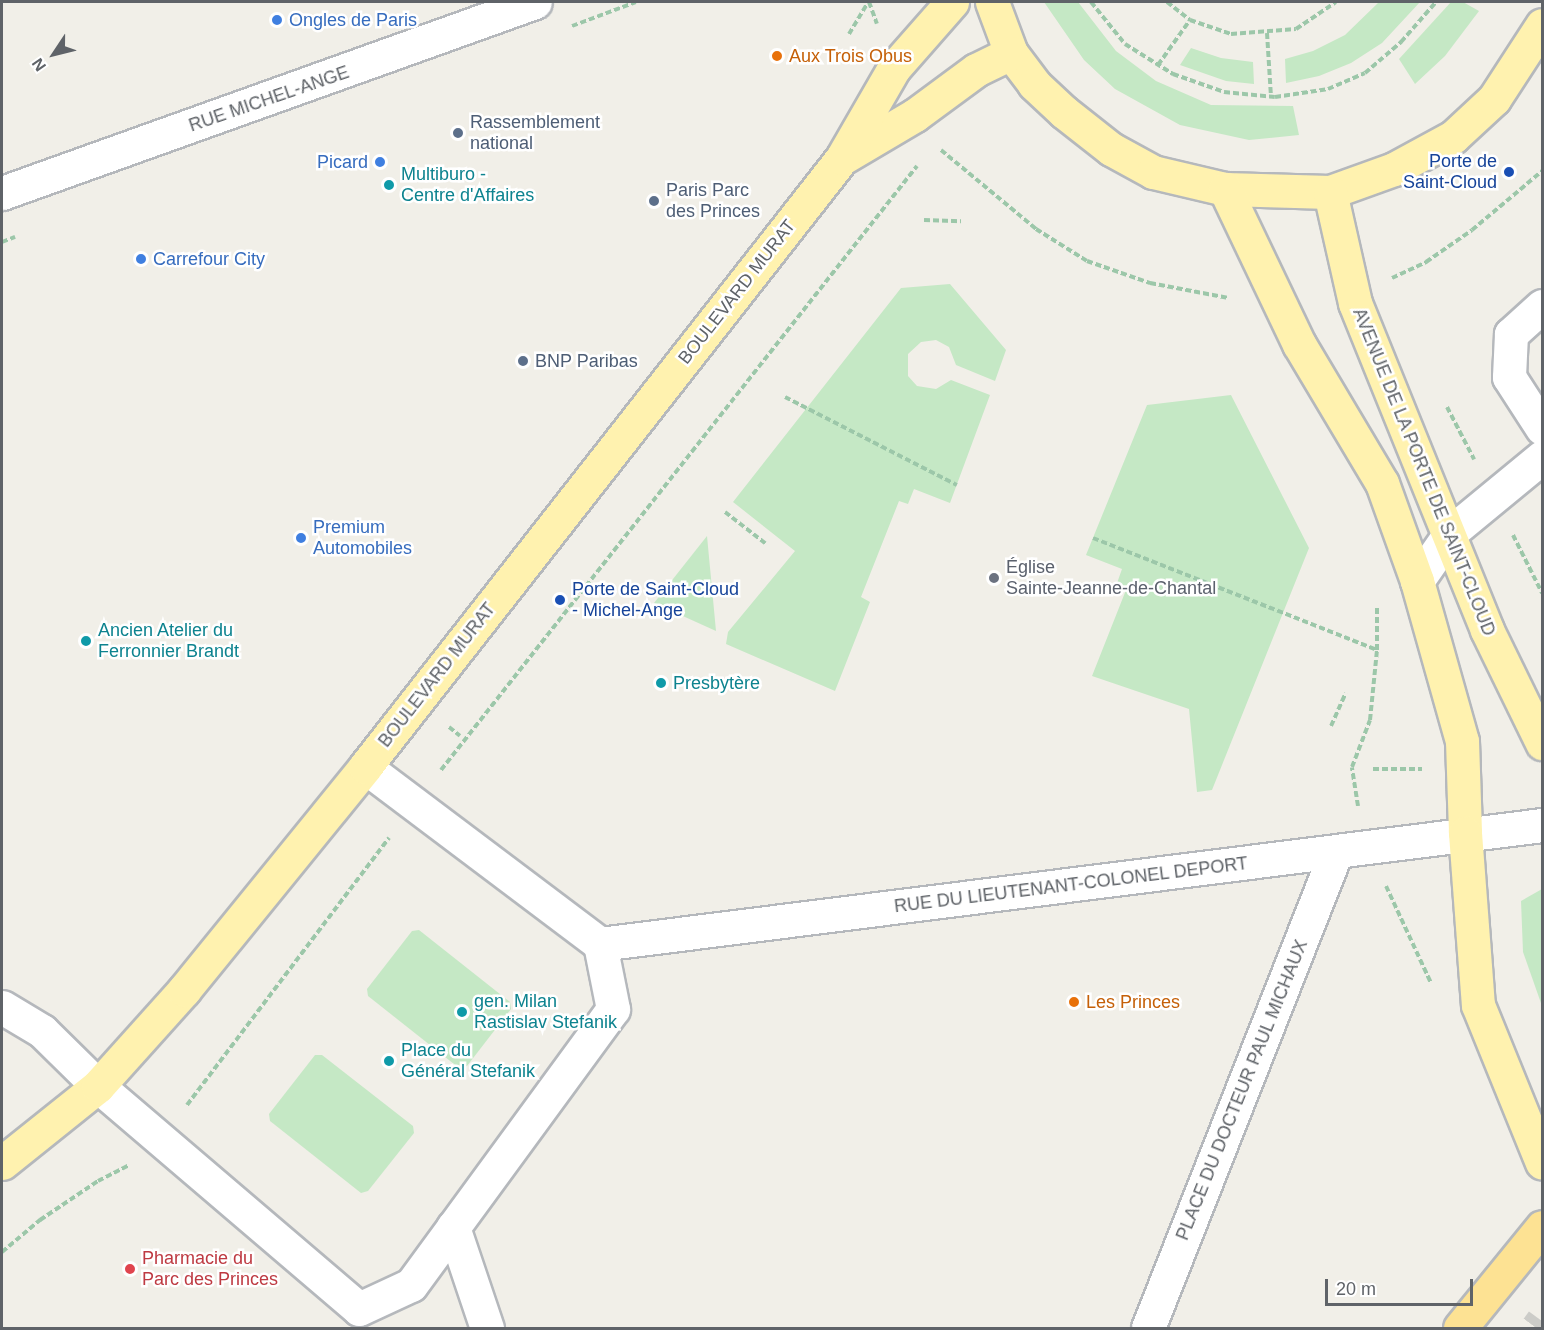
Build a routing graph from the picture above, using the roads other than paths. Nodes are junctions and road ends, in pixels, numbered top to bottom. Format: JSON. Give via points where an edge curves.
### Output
{"nodes":[{"id":1,"x":535,"y":2,"type":"edge"},
{"id":2,"x":952,"y":2,"type":"edge"},
{"id":3,"x":992,"y":2,"type":"edge"},
{"id":4,"x":1542,"y":25,"type":"edge"},
{"id":5,"x":1011,"y":53,"type":"junction"},
{"id":6,"x":842,"y":158,"type":"junction"},
{"id":7,"x":1225,"y":189,"type":"junction"},
{"id":8,"x":1330,"y":192,"type":"junction"},
{"id":9,"x":2,"y":193,"type":"edge"},
{"id":10,"x":1542,"y":306,"type":"edge"},
{"id":11,"x":1542,"y":428,"type":"edge"},
{"id":12,"x":1542,"y":457,"type":"edge"},
{"id":13,"x":1451,"y":532,"type":"junction"},
{"id":14,"x":1417,"y":581,"type":"junction"},
{"id":15,"x":1542,"y":743,"type":"edge"},
{"id":16,"x":365,"y":767,"type":"junction"},
{"id":17,"x":1542,"y":825,"type":"edge"},
{"id":18,"x":1464,"y":834,"type":"junction"},
{"id":19,"x":1336,"y":852,"type":"junction"},
{"id":20,"x":600,"y":944,"type":"junction"},
{"id":21,"x":2,"y":1007,"type":"edge"},
{"id":22,"x":98,"y":1086,"type":"junction"},
{"id":23,"x":2,"y":1163,"type":"edge"},
{"id":24,"x":1542,"y":1163,"type":"edge"},
{"id":25,"x":453,"y":1227,"type":"junction"},
{"id":26,"x":1542,"y":1227,"type":"edge"},
{"id":27,"x":352,"y":1319,"type":"edge"},
{"id":28,"x":487,"y":1329,"type":"edge"},
{"id":29,"x":1148,"y":1329,"type":"edge"},
{"id":30,"x":1460,"y":1329,"type":"edge"}],
"edges":[{"from":1,"to":9,"type":"street","name":"RUE MICHEL-ANGE"},
{"from":2,"to":6,"type":"main road","name":"BOULEVARD MURAT","via":[[894,68]]},
{"from":3,"to":5,"type":"main road"},
{"from":4,"to":8,"type":"main road","via":[[1494,99],[1453,137],[1394,169]]},
{"from":5,"to":6,"type":"main road","name":"BOULEVARD MURAT","via":[[976,70],[915,115]]},
{"from":5,"to":7,"type":"main road","via":[[1034,84],[1111,149],[1154,172]]},
{"from":6,"to":16,"type":"main road","name":"BOULEVARD MURAT"},
{"from":7,"to":8,"type":"main road"},
{"from":7,"to":14,"type":"main road","via":[[1299,344],[1382,483]]},
{"from":8,"to":13,"type":"main road","name":"AVENUE DE LA PORTE DE SAINT-CLOUD","via":[[1355,303]]},
{"from":10,"to":11,"type":"street","via":[[1511,334],[1509,376]]},
{"from":12,"to":13,"type":"street"},
{"from":13,"to":14,"type":"street"},
{"from":13,"to":15,"type":"main road","name":"AVENUE DE LA PORTE DE SAINT-CLOUD","via":[[1487,630]]},
{"from":14,"to":18,"type":"main road","via":[[1462,741]]},
{"from":16,"to":20,"type":"street"},
{"from":16,"to":22,"type":"main road","name":"BOULEVARD MURAT","via":[[184,990]]},
{"from":17,"to":18,"type":"street","name":"RUE DU LIEUTENANT-COLONEL DEPORT"},
{"from":18,"to":19,"type":"street","name":"RUE DU LIEUTENANT-COLONEL DEPORT"},
{"from":18,"to":24,"type":"main road","via":[[1478,1005]]},
{"from":19,"to":20,"type":"street","name":"RUE DU LIEUTENANT-COLONEL DEPORT"},
{"from":19,"to":29,"type":"street","name":"PLACE DU DOCTEUR PAUL MICHAUX"},
{"from":20,"to":25,"type":"street","via":[[613,1009]]},
{"from":21,"to":22,"type":"street","via":[[42,1031]]},
{"from":22,"to":23,"type":"main road","name":"BOULEVARD MURAT"},
{"from":22,"to":27,"type":"street"},
{"from":25,"to":27,"type":"street","via":[[411,1285]]},
{"from":25,"to":28,"type":"street"},
{"from":26,"to":30,"type":"highway"}]}
